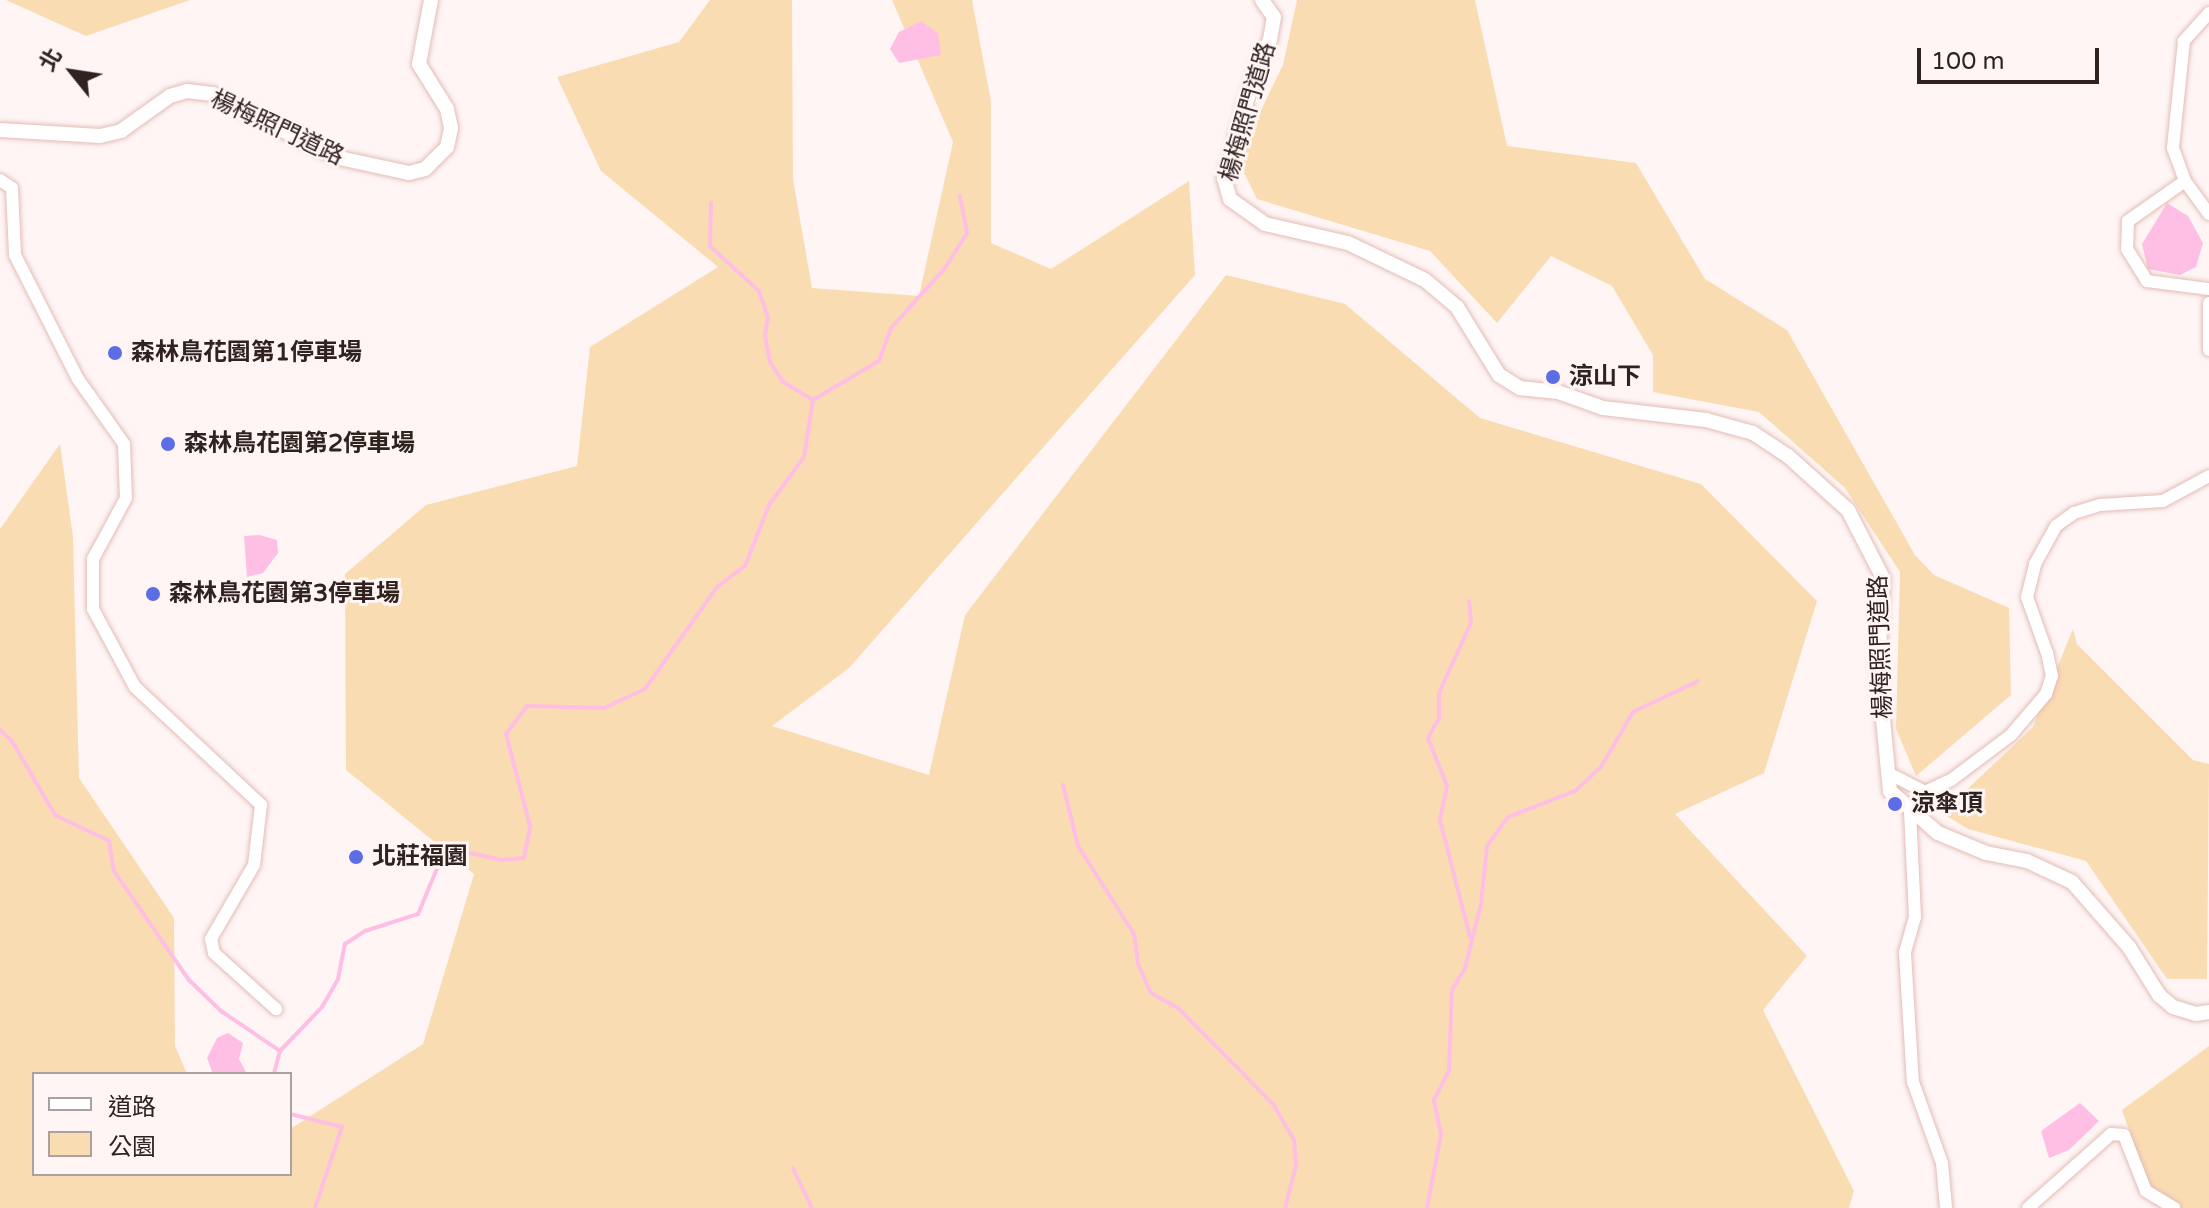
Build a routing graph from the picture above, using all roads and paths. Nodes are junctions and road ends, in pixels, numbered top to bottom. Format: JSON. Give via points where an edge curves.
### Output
{"nodes":[{"id":1,"x":431,"y":0,"type":"edge"},
{"id":2,"x":1262,"y":0,"type":"edge"},
{"id":3,"x":2209,"y":13,"type":"edge"},
{"id":4,"x":0,"y":130,"type":"edge"},
{"id":5,"x":0,"y":180,"type":"edge"},
{"id":6,"x":2185,"y":181,"type":"junction"},
{"id":7,"x":2209,"y":214,"type":"edge"},
{"id":8,"x":2209,"y":289,"type":"edge"},
{"id":9,"x":2209,"y":303,"type":"edge"},
{"id":10,"x":2209,"y":350,"type":"edge"},
{"id":11,"x":2209,"y":476,"type":"edge"},
{"id":12,"x":1888,"y":773,"type":"junction"},
{"id":13,"x":1910,"y":811,"type":"junction"},
{"id":14,"x":276,"y":1009,"type":"dead end"},
{"id":15,"x":2209,"y":1012,"type":"edge"},
{"id":16,"x":1946,"y":1208,"type":"edge"},
{"id":17,"x":2028,"y":1208,"type":"edge"},
{"id":18,"x":2174,"y":1208,"type":"edge"}],
"edges":[{"from":1,"to":4,"type":"street","name":"楊梅照門道路","via":[[419,64],[447,109],[451,128],[447,147],[425,169],[409,173],[335,157],[212,94],[187,91],[170,96],[121,131],[100,136]]},
{"from":2,"to":12,"type":"street","name":"楊梅照門道路","via":[[1274,17],[1224,178],[1230,199],[1265,224],[1348,243],[1425,280],[1457,307],[1499,375],[1520,388],[1558,392],[1603,408],[1717,423],[1753,433],[1788,456],[1848,510],[1883,578],[1878,667]]},
{"from":3,"to":6,"type":"street","via":[[2184,41],[2179,72],[2173,148]]},
{"from":5,"to":14,"type":"street","via":[[12,188],[15,255],[78,379],[124,444],[126,498],[93,559],[93,609],[135,687],[261,805],[254,865],[211,939],[214,953]]},
{"from":6,"to":7,"type":"street"},
{"from":6,"to":8,"type":"street","via":[[2128,221],[2127,249],[2147,281]]},
{"from":9,"to":10,"type":"street"},
{"from":11,"to":12,"type":"street","via":[[2163,501],[2100,505],[2056,526],[2035,564],[2027,597],[2052,676],[2046,694],[2011,735],[1951,780],[1925,792]]},
{"from":12,"to":13,"type":"street","name":"楊梅照門道路","via":[[1890,791]]},
{"from":13,"to":15,"type":"street","name":"楊梅照門道路","via":[[1966,846],[2056,872],[2106,918],[2159,995],[2173,1007]]},
{"from":13,"to":16,"type":"street","via":[[1915,917],[1905,953],[1913,1082],[1942,1163]]},
{"from":17,"to":18,"type":"street","via":[[2111,1134],[2124,1135],[2146,1191]]}]}
